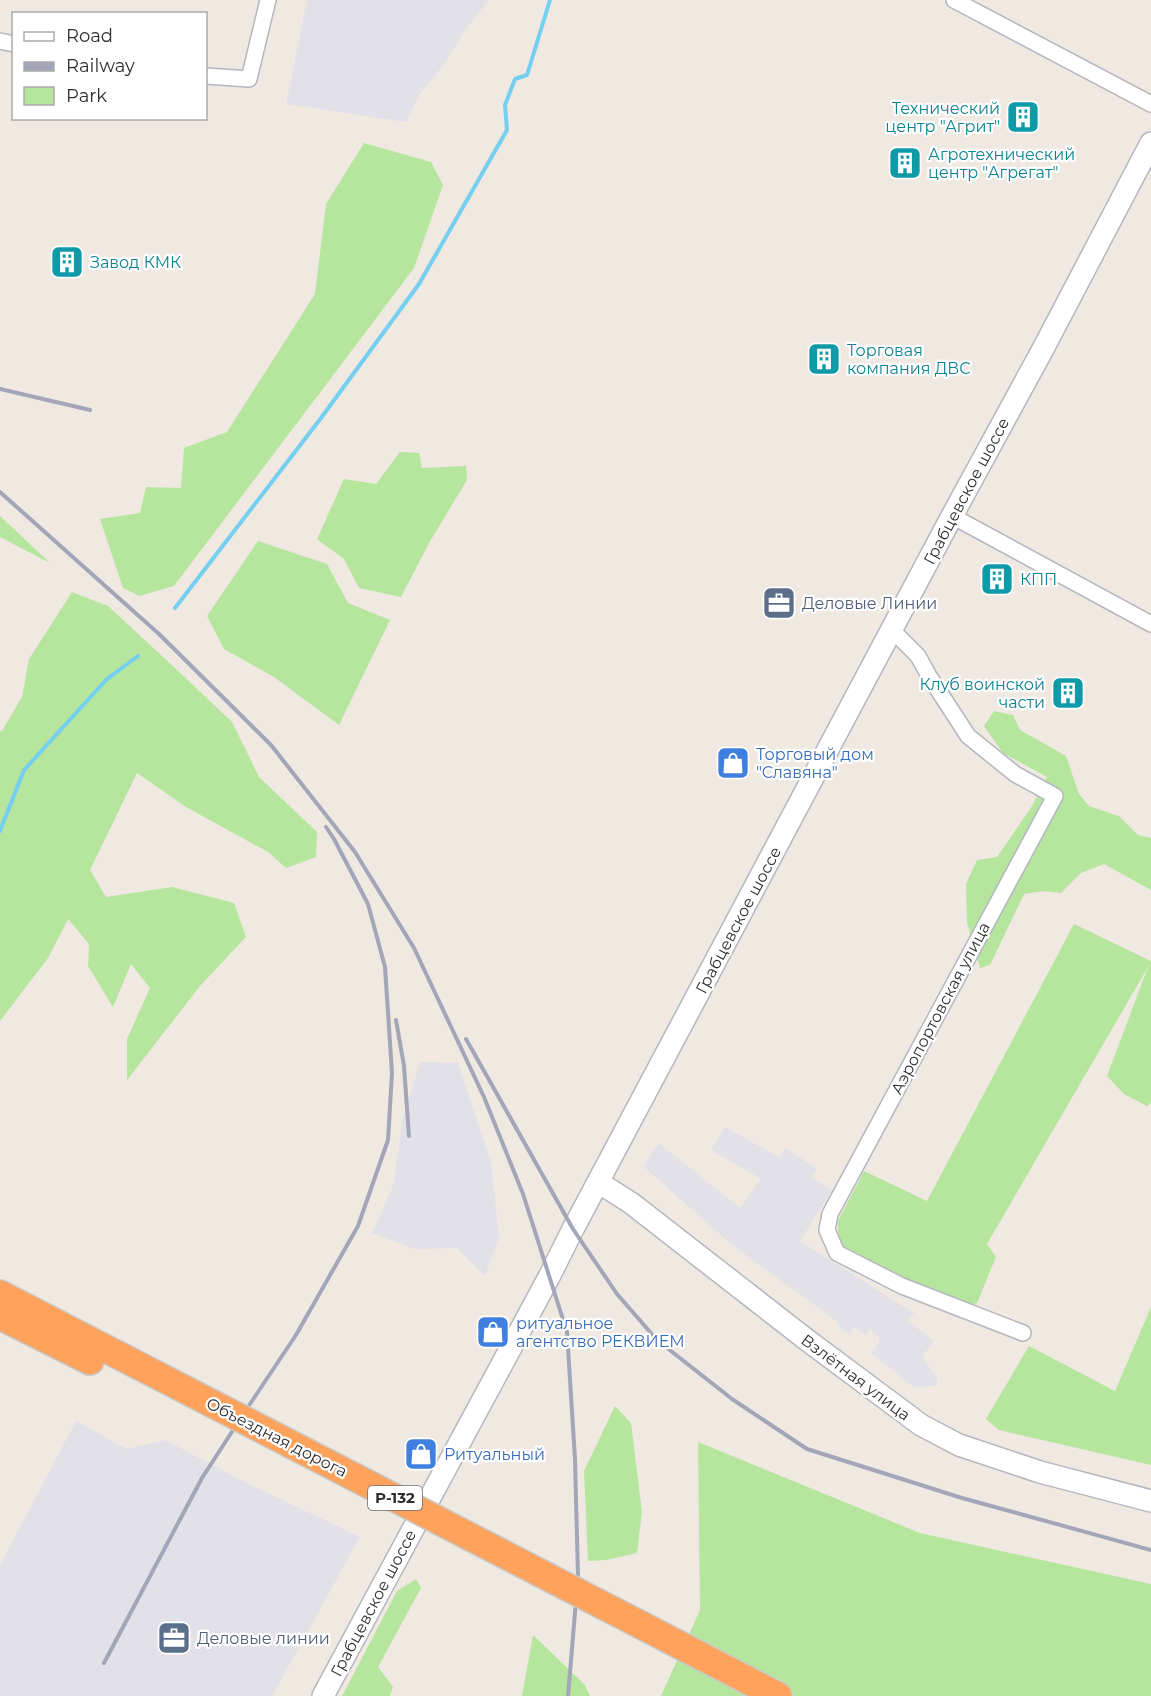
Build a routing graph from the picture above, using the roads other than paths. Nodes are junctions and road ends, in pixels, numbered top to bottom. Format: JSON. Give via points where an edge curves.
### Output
{"nodes":[{"id":1,"x":268,"y":0,"type":"edge"},
{"id":2,"x":954,"y":0,"type":"edge"},
{"id":3,"x":207,"y":76,"type":"edge"},
{"id":4,"x":1151,"y":104,"type":"edge"},
{"id":5,"x":1151,"y":143,"type":"edge"},
{"id":6,"x":952,"y":516,"type":"junction"},
{"id":7,"x":1151,"y":624,"type":"edge"},
{"id":8,"x":892,"y":630,"type":"junction"},
{"id":9,"x":598,"y":1182,"type":"junction"},
{"id":10,"x":0,"y":1294,"type":"edge"},
{"id":11,"x":0,"y":1316,"type":"edge"},
{"id":12,"x":1023,"y":1333,"type":"dead end"},
{"id":13,"x":146,"y":1379,"type":"junction"},
{"id":14,"x":1151,"y":1501,"type":"edge"},
{"id":15,"x":637,"y":1632,"type":"junction"},
{"id":16,"x":323,"y":1696,"type":"edge"},
{"id":17,"x":741,"y":1696,"type":"edge"},
{"id":18,"x":778,"y":1696,"type":"edge"}],
"edges":[{"from":1,"to":3,"type":"street","via":[[249,79]]},
{"from":2,"to":4,"type":"street"},
{"from":5,"to":6,"type":"main road","name":"Грабцевское шоссе"},
{"from":6,"to":7,"type":"street"},
{"from":6,"to":8,"type":"main road","name":"Грабцевское шоссе"},
{"from":8,"to":9,"type":"main road","name":"Грабцевское шоссе"},
{"from":8,"to":12,"type":"street","name":"Аэропортовская улица","via":[[918,656],[968,736],[1015,774],[1054,796],[830,1214],[827,1230],[837,1254],[902,1286]]},
{"from":9,"to":14,"type":"main road","name":"Взлётная улица","via":[[631,1203],[921,1425],[959,1445]]},
{"from":9,"to":16,"type":"main road","name":"Грабцевское шоссе"},
{"from":10,"to":13,"type":"highway","name":"Объездная дорога","number":"Р-132"},
{"from":11,"to":13,"type":"highway","name":"Объездная дорога","number":"Р-132"},
{"from":13,"to":15,"type":"highway","name":"Объездная дорога","number":"Р-132"},
{"from":15,"to":17,"type":"highway","name":"Объездная дорога","number":"Р-132"},
{"from":15,"to":18,"type":"highway","name":"Объездная дорога","number":"Р-132"}]}
